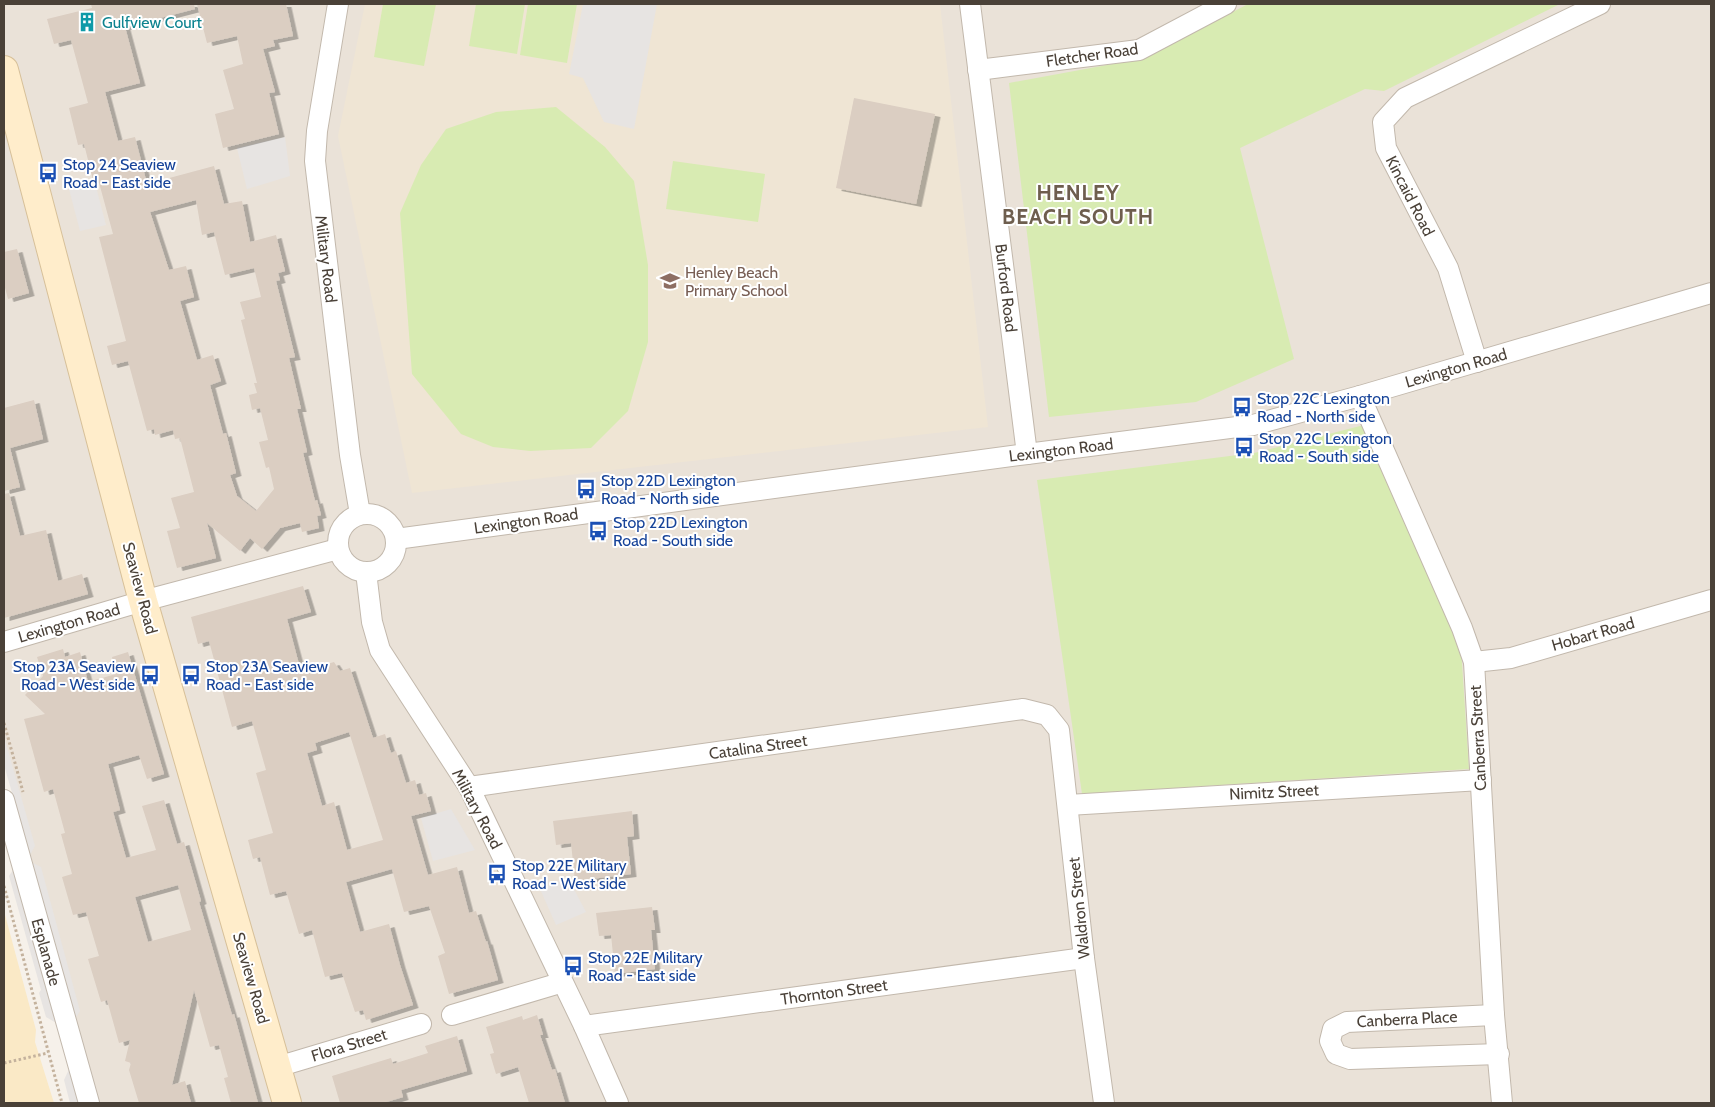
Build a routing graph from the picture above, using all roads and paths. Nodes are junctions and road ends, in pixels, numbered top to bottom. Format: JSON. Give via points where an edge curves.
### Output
{"nodes":[{"id":1,"x":338,"y":4,"type":"edge"},
{"id":2,"x":970,"y":4,"type":"edge"},
{"id":3,"x":1226,"y":4,"type":"edge"},
{"id":4,"x":1600,"y":4,"type":"edge"},
{"id":5,"x":4,"y":70,"type":"edge"},
{"id":6,"x":978,"y":70,"type":"junction"},
{"id":7,"x":1711,"y":293,"type":"edge"},
{"id":8,"x":1477,"y":362,"type":"junction"},
{"id":9,"x":1360,"y":396,"type":"junction"},
{"id":10,"x":1027,"y":454,"type":"junction"},
{"id":11,"x":360,"y":514,"type":"junction"},
{"id":12,"x":396,"y":539,"type":"junction"},
{"id":13,"x":338,"y":549,"type":"junction"},
{"id":14,"x":366,"y":572,"type":"junction"},
{"id":15,"x":1711,"y":600,"type":"edge"},
{"id":16,"x":143,"y":601,"type":"junction"},
{"id":17,"x":4,"y":642,"type":"edge"},
{"id":18,"x":1474,"y":662,"type":"junction"},
{"id":19,"x":1047,"y":715,"type":"joint"},
{"id":20,"x":1481,"y":780,"type":"junction"},
{"id":21,"x":469,"y":788,"type":"junction"},
{"id":22,"x":4,"y":800,"type":"edge"},
{"id":23,"x":1068,"y":805,"type":"junction"},
{"id":24,"x":4,"y":886,"type":"edge"},
{"id":25,"x":1084,"y":958,"type":"junction"},
{"id":26,"x":560,"y":980,"type":"junction"},
{"id":27,"x":452,"y":1015,"type":"dead end"},
{"id":28,"x":1494,"y":1015,"type":"junction"},
{"id":29,"x":421,"y":1024,"type":"dead end"},
{"id":30,"x":584,"y":1026,"type":"junction"},
{"id":31,"x":48,"y":1053,"type":"junction"},
{"id":32,"x":1498,"y":1054,"type":"junction"},
{"id":33,"x":4,"y":1062,"type":"edge"},
{"id":34,"x":277,"y":1067,"type":"junction"},
{"id":35,"x":62,"y":1103,"type":"edge"},
{"id":36,"x":89,"y":1103,"type":"edge"},
{"id":37,"x":287,"y":1103,"type":"edge"},
{"id":38,"x":618,"y":1103,"type":"edge"},
{"id":39,"x":1104,"y":1103,"type":"edge"},
{"id":40,"x":1502,"y":1103,"type":"edge"}],
"edges":[{"from":1,"to":11,"type":"street","name":"Military Road","via":[[315,161]]},
{"from":2,"to":6,"type":"street","name":"Burford Road"},
{"from":3,"to":6,"type":"street","name":"Fletcher Road","via":[[1139,50]]},
{"from":4,"to":8,"type":"street","name":"Kincaid Road","via":[[1405,98],[1383,122],[1386,148],[1448,268]]},
{"from":5,"to":16,"type":"main road","name":"Seaview Road"},
{"from":6,"to":10,"type":"street","name":"Burford Road"},
{"from":7,"to":8,"type":"street","name":"Lexington Road"},
{"from":8,"to":9,"type":"street","name":"Lexington Road"},
{"from":9,"to":10,"type":"street","name":"Lexington Road","via":[[1253,426]]},
{"from":9,"to":18,"type":"street","name":"Canberra Street"},
{"from":10,"to":12,"type":"street","name":"Lexington Road"},
{"from":11,"to":12,"type":"street","via":[[371,514],[387,521]]},
{"from":11,"to":13,"type":"street","via":[[342,528]]},
{"from":12,"to":14,"type":"street","via":[[396,549],[386,566]]},
{"from":13,"to":14,"type":"street","via":[[342,560],[349,566]]},
{"from":13,"to":16,"type":"street","name":"Lexington Road"},
{"from":14,"to":21,"type":"street","name":"Military Road","via":[[372,622],[380,650]]},
{"from":15,"to":18,"type":"street","name":"Hobart Road","via":[[1511,658]]},
{"from":16,"to":17,"type":"street","name":"Lexington Road"},
{"from":16,"to":34,"type":"main road","name":"Seaview Road"},
{"from":18,"to":20,"type":"street","name":"Canberra Street"},
{"from":19,"to":21,"type":"street","name":"Catalina Street","via":[[1023,710]]},
{"from":19,"to":23,"type":"street","name":"Waldron Street","via":[[1059,730]]},
{"from":20,"to":23,"type":"street","name":"Nimitz Street"},
{"from":20,"to":28,"type":"street","name":"Canberra Street"},
{"from":21,"to":26,"type":"street","name":"Military Road"},
{"from":22,"to":36,"type":"street","name":"Esplanade"},
{"from":23,"to":25,"type":"street","name":"Waldron Street"},
{"from":24,"to":31,"type":"path"},
{"from":25,"to":30,"type":"street","name":"Thornton Street"},
{"from":25,"to":39,"type":"street","name":"Waldron Street"},
{"from":26,"to":27,"type":"street","via":[[560,983]]},
{"from":26,"to":30,"type":"street","name":"Military Road"},
{"from":28,"to":32,"type":"street","name":"Canberra Street"},
{"from":28,"to":32,"type":"street","name":"Canberra Place","via":[[1347,1022],[1333,1029],[1330,1041],[1336,1054],[1350,1059]]},
{"from":29,"to":34,"type":"street","name":"Flora Street"},
{"from":30,"to":38,"type":"street","name":"Military Road"},
{"from":31,"to":33,"type":"path"},
{"from":31,"to":35,"type":"path"},
{"from":32,"to":40,"type":"street","name":"Canberra Street"},
{"from":34,"to":37,"type":"main road","name":"Seaview Road"}]}
